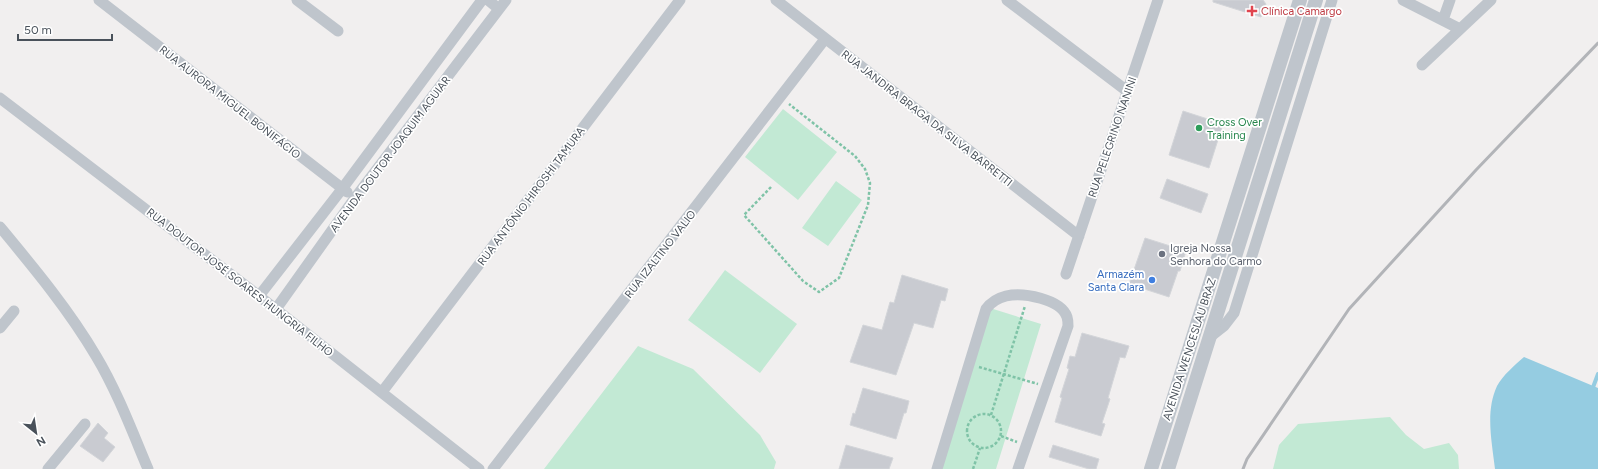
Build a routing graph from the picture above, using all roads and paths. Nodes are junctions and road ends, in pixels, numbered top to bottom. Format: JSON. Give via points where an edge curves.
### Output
{"nodes":[{"id":1,"x":99,"y":0,"type":"edge"},
{"id":2,"x":297,"y":0,"type":"edge"},
{"id":3,"x":482,"y":0,"type":"edge"},
{"id":4,"x":488,"y":0,"type":"edge"},
{"id":5,"x":680,"y":0,"type":"edge"},
{"id":6,"x":776,"y":0,"type":"edge"},
{"id":7,"x":1007,"y":0,"type":"edge"},
{"id":8,"x":1158,"y":0,"type":"edge"},
{"id":9,"x":1300,"y":0,"type":"edge"},
{"id":10,"x":1316,"y":0,"type":"edge"},
{"id":11,"x":1328,"y":0,"type":"edge"},
{"id":12,"x":1332,"y":0,"type":"edge"},
{"id":13,"x":1403,"y":0,"type":"edge"},
{"id":14,"x":1450,"y":0,"type":"edge"},
{"id":15,"x":1491,"y":0,"type":"edge"},
{"id":16,"x":503,"y":4,"type":"edge"},
{"id":17,"x":1311,"y":15,"type":"junction"},
{"id":18,"x":1443,"y":20,"type":"junction"},
{"id":19,"x":1460,"y":29,"type":"junction"},
{"id":20,"x":338,"y":31,"type":"dead end"},
{"id":21,"x":826,"y":39,"type":"junction"},
{"id":22,"x":1422,"y":65,"type":"dead end"},
{"id":23,"x":1127,"y":91,"type":"junction"},
{"id":24,"x":0,"y":98,"type":"edge"},
{"id":25,"x":781,"y":98,"type":"junction"},
{"id":26,"x":771,"y":187,"type":"dead end"},
{"id":27,"x":342,"y":189,"type":"junction"},
{"id":28,"x":355,"y":198,"type":"junction"},
{"id":29,"x":0,"y":227,"type":"edge"},
{"id":30,"x":1079,"y":236,"type":"junction"},
{"id":31,"x":1066,"y":274,"type":"dead end"},
{"id":32,"x":259,"y":296,"type":"junction"},
{"id":33,"x":1028,"y":296,"type":"junction"},
{"id":34,"x":276,"y":309,"type":"junction"},
{"id":35,"x":14,"y":311,"type":"dead end"},
{"id":36,"x":0,"y":328,"type":"edge"},
{"id":37,"x":1210,"y":336,"type":"junction"},
{"id":38,"x":969,"y":364,"type":"junction"},
{"id":39,"x":1003,"y":374,"type":"junction"},
{"id":40,"x":1048,"y":387,"type":"junction"},
{"id":41,"x":382,"y":392,"type":"junction"},
{"id":42,"x":1169,"y":412,"type":"junction"},
{"id":43,"x":991,"y":415,"type":"junction"},
{"id":44,"x":1184,"y":416,"type":"junction"},
{"id":45,"x":85,"y":424,"type":"dead end"},
{"id":46,"x":1001,"y":436,"type":"junction"},
{"id":47,"x":1026,"y":444,"type":"junction"},
{"id":48,"x":980,"y":448,"type":"junction"},
{"id":49,"x":48,"y":469,"type":"edge"},
{"id":50,"x":148,"y":469,"type":"edge"},
{"id":51,"x":479,"y":469,"type":"edge"},
{"id":52,"x":493,"y":469,"type":"edge"},
{"id":53,"x":937,"y":469,"type":"edge"},
{"id":54,"x":973,"y":469,"type":"edge"},
{"id":55,"x":1018,"y":469,"type":"edge"},
{"id":56,"x":1151,"y":469,"type":"edge"},
{"id":57,"x":1168,"y":469,"type":"edge"}],
"edges":[{"from":1,"to":27,"type":"street","name":"RUA AURORA MIGUEL BONIFÁCIO"},
{"from":2,"to":20,"type":"street"},
{"from":3,"to":27,"type":"street","name":"AVENIDA DOUTOR JOAQUIM AGUIAR"},
{"from":4,"to":16,"type":"street"},
{"from":5,"to":41,"type":"street","name":"RUA ANTÔNIO HIROSHI TAMURA"},
{"from":6,"to":21,"type":"street","name":"RUA JANDIRA BRAGA DA SILVA BARRETTI"},
{"from":7,"to":23,"type":"street"},
{"from":8,"to":23,"type":"street","name":"RUA PELEGRINO NANINI"},
{"from":9,"to":42,"type":"street","name":"AVENIDA WENCESLAU BRAZ"},
{"from":10,"to":17,"type":"street","name":"AVENIDA WENCESLAU BRAZ"},
{"from":11,"to":17,"type":"street"},
{"from":12,"to":37,"type":"street","via":[[1234,313],[1224,326]]},
{"from":13,"to":18,"type":"street"},
{"from":14,"to":18,"type":"street"},
{"from":15,"to":19,"type":"street"},
{"from":16,"to":28,"type":"street","name":"AVENIDA DOUTOR JOAQUIM AGUIAR"},
{"from":17,"to":37,"type":"street","name":"AVENIDA WENCESLAU BRAZ"},
{"from":18,"to":19,"type":"street"},
{"from":19,"to":22,"type":"street"},
{"from":21,"to":25,"type":"street","name":"RUA IZALTINO VALIO"},
{"from":21,"to":30,"type":"street","name":"RUA JANDIRA BRAGA DA SILVA BARRETTI"},
{"from":23,"to":30,"type":"street","name":"RUA PELEGRINO NANINI"},
{"from":24,"to":32,"type":"street","name":"RUA DOUTOR JOSÉ SOARES HUNGRIA FILHO"},
{"from":25,"to":26,"type":"path","via":[[855,156],[865,169],[870,183],[868,205],[839,278],[819,292],[803,281],[744,215]]},
{"from":25,"to":52,"type":"street","name":"RUA IZALTINO VALIO"},
{"from":27,"to":28,"type":"street","name":"RUA AURORA MIGUEL BONIFÁCIO"},
{"from":27,"to":32,"type":"street","name":"AVENIDA DOUTOR JOAQUIM AGUIAR"},
{"from":28,"to":34,"type":"street","name":"AVENIDA DOUTOR JOAQUIM AGUIAR"},
{"from":29,"to":50,"type":"street","via":[[38,273],[96,356],[125,413]]},
{"from":30,"to":31,"type":"street","name":"RUA PELEGRINO NANINI"},
{"from":32,"to":34,"type":"street","name":"RUA DOUTOR JOSÉ SOARES HUNGRIA FILHO"},
{"from":33,"to":38,"type":"street","via":[[1007,296],[990,303],[981,322]]},
{"from":33,"to":39,"type":"path"},
{"from":33,"to":40,"type":"street","via":[[1053,303],[1067,317],[1068,326]]},
{"from":34,"to":41,"type":"street","name":"RUA DOUTOR JOSÉ SOARES HUNGRIA FILHO"},
{"from":35,"to":36,"type":"street"},
{"from":37,"to":44,"type":"street","name":"AVENIDA WENCESLAU BRAZ"},
{"from":38,"to":39,"type":"path"},
{"from":38,"to":53,"type":"street"},
{"from":39,"to":40,"type":"path"},
{"from":39,"to":43,"type":"path"},
{"from":40,"to":47,"type":"street"},
{"from":41,"to":51,"type":"street","name":"RUA DOUTOR JOSÉ SOARES HUNGRIA FILHO"},
{"from":42,"to":44,"type":"street"},
{"from":42,"to":56,"type":"street","name":"AVENIDA WENCESLAU BRAZ"},
{"from":43,"to":46,"type":"path","via":[[999,421]]},
{"from":43,"to":48,"type":"path","via":[[980,414],[974,417],[968,426],[967,432],[971,442]]},
{"from":44,"to":57,"type":"street","name":"AVENIDA WENCESLAU BRAZ"},
{"from":45,"to":49,"type":"street"},
{"from":46,"to":47,"type":"path"},
{"from":46,"to":48,"type":"path","via":[[991,447]]},
{"from":47,"to":55,"type":"street"},
{"from":48,"to":54,"type":"path"}]}
